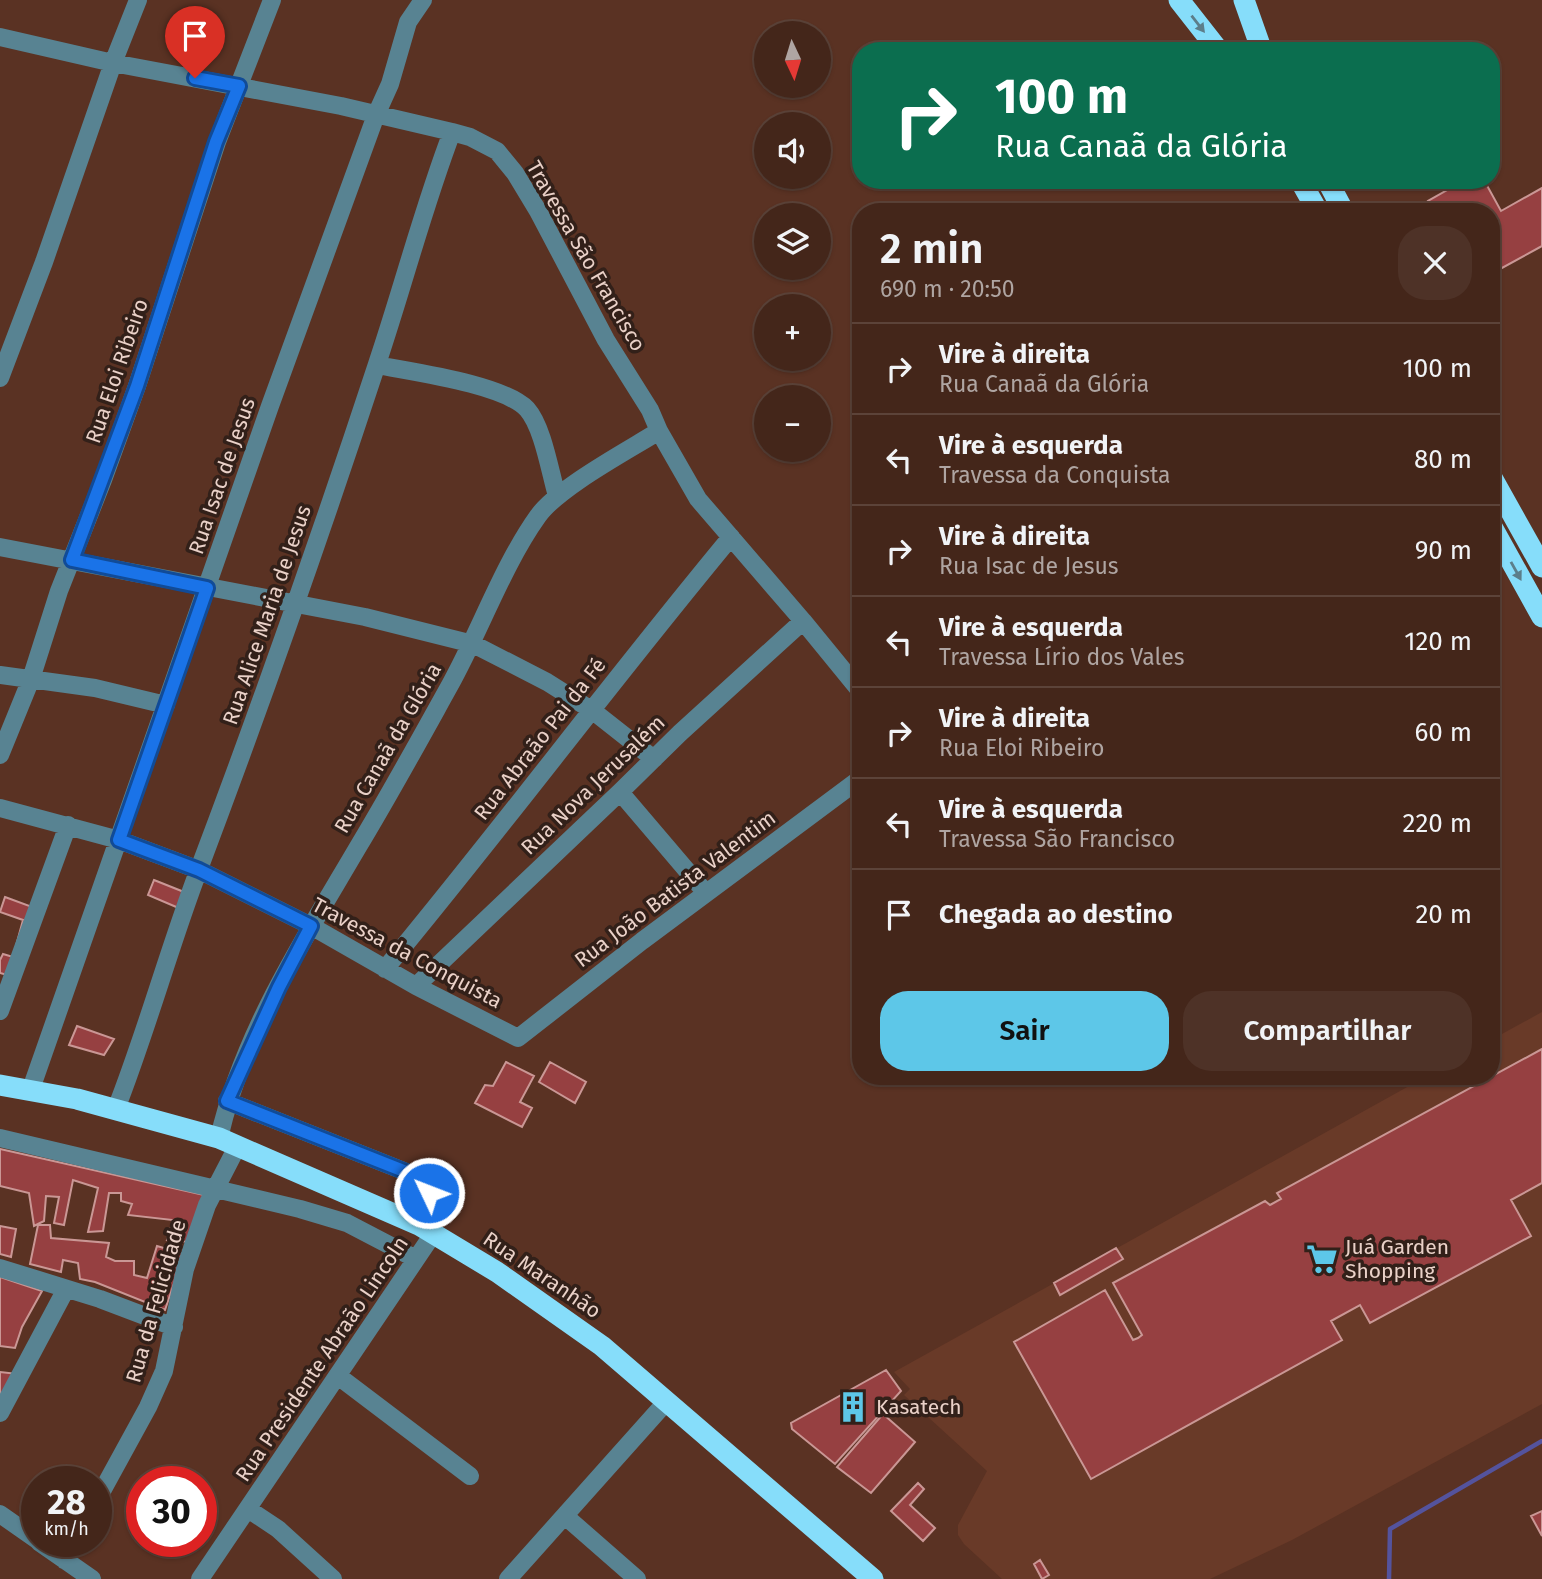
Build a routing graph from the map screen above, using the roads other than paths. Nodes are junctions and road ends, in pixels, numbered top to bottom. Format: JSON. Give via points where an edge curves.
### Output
{"nodes":[{"id":1,"x":138,"y":0,"type":"edge"},
{"id":2,"x":272,"y":0,"type":"edge"},
{"id":3,"x":423,"y":0,"type":"edge"},
{"id":4,"x":1179,"y":0,"type":"edge"},
{"id":5,"x":1244,"y":0,"type":"edge"},
{"id":6,"x":0,"y":37,"type":"edge"},
{"id":7,"x":1212,"y":42,"type":"edge"},
{"id":8,"x":1259,"y":42,"type":"edge"},
{"id":9,"x":113,"y":63,"type":"junction"},
{"id":10,"x":239,"y":86,"type":"junction"},
{"id":11,"x":376,"y":115,"type":"junction"},
{"id":12,"x":452,"y":132,"type":"junction"},
{"id":13,"x":377,"y":365,"type":"junction"},
{"id":14,"x":0,"y":378,"type":"edge"},
{"id":15,"x":659,"y":431,"type":"junction"},
{"id":16,"x":1500,"y":492,"type":"edge"},
{"id":17,"x":557,"y":496,"type":"junction"},
{"id":18,"x":731,"y":537,"type":"junction"},
{"id":19,"x":1500,"y":541,"type":"edge"},
{"id":20,"x":0,"y":547,"type":"edge"},
{"id":21,"x":72,"y":560,"type":"junction"},
{"id":22,"x":1542,"y":567,"type":"edge"},
{"id":23,"x":207,"y":588,"type":"junction"},
{"id":24,"x":295,"y":604,"type":"junction"},
{"id":25,"x":1542,"y":617,"type":"edge"},
{"id":26,"x":803,"y":621,"type":"junction"},
{"id":27,"x":473,"y":644,"type":"junction"},
{"id":28,"x":0,"y":674,"type":"edge"},
{"id":29,"x":31,"y":679,"type":"junction"},
{"id":30,"x":852,"y":681,"type":"edge"},
{"id":31,"x":166,"y":705,"type":"junction"},
{"id":32,"x":593,"y":711,"type":"junction"},
{"id":33,"x":0,"y":755,"type":"edge"},
{"id":34,"x":654,"y":759,"type":"junction"},
{"id":35,"x":852,"y":785,"type":"edge"},
{"id":36,"x":620,"y":792,"type":"junction"},
{"id":37,"x":0,"y":808,"type":"edge"},
{"id":38,"x":68,"y":825,"type":"junction"},
{"id":39,"x":119,"y":840,"type":"junction"},
{"id":40,"x":199,"y":870,"type":"junction"},
{"id":41,"x":706,"y":893,"type":"junction"},
{"id":42,"x":311,"y":926,"type":"junction"},
{"id":43,"x":385,"y":969,"type":"junction"},
{"id":44,"x":416,"y":986,"type":"junction"},
{"id":45,"x":0,"y":1011,"type":"edge"},
{"id":46,"x":518,"y":1038,"type":"joint"},
{"id":47,"x":0,"y":1086,"type":"edge"},
{"id":48,"x":31,"y":1089,"type":"junction"},
{"id":49,"x":227,"y":1101,"type":"junction"},
{"id":50,"x":116,"y":1109,"type":"junction"},
{"id":51,"x":0,"y":1138,"type":"edge"},
{"id":52,"x":228,"y":1142,"type":"junction"},
{"id":53,"x":216,"y":1190,"type":"junction"},
{"id":54,"x":426,"y":1230,"type":"junction"},
{"id":55,"x":416,"y":1259,"type":"junction"},
{"id":56,"x":0,"y":1268,"type":"edge"},
{"id":57,"x":66,"y":1289,"type":"junction"},
{"id":58,"x":174,"y":1327,"type":"junction"},
{"id":59,"x":338,"y":1376,"type":"junction"},
{"id":60,"x":667,"y":1401,"type":"junction"},
{"id":61,"x":0,"y":1413,"type":"edge"},
{"id":62,"x":112,"y":1473,"type":"edge"},
{"id":63,"x":470,"y":1476,"type":"dead end"},
{"id":64,"x":248,"y":1509,"type":"junction"},
{"id":65,"x":0,"y":1514,"type":"edge"},
{"id":66,"x":565,"y":1516,"type":"junction"},
{"id":67,"x":21,"y":1529,"type":"edge"},
{"id":68,"x":60,"y":1557,"type":"edge"},
{"id":69,"x":66,"y":1557,"type":"edge"},
{"id":70,"x":64,"y":1560,"type":"junction"},
{"id":71,"x":92,"y":1579,"type":"edge"},
{"id":72,"x":200,"y":1579,"type":"edge"},
{"id":73,"x":333,"y":1579,"type":"edge"},
{"id":74,"x":508,"y":1579,"type":"edge"},
{"id":75,"x":637,"y":1579,"type":"edge"},
{"id":76,"x":873,"y":1579,"type":"edge"}],
"edges":[{"from":1,"to":9,"type":"street"},
{"from":2,"to":10,"type":"street","name":"Rua Eloi Ribeiro"},
{"from":3,"to":11,"type":"street","name":"Rua Isac de Jesus","via":[[408,22]]},
{"from":4,"to":7,"type":"highway","one_way":true},
{"from":5,"to":8,"type":"highway"},
{"from":6,"to":9,"type":"street","name":"Travessa São Francisco"},
{"from":9,"to":10,"type":"street","name":"Travessa São Francisco"},
{"from":9,"to":14,"type":"street"},
{"from":10,"to":11,"type":"street","name":"Travessa São Francisco"},
{"from":10,"to":21,"type":"street","name":"Rua Eloi Ribeiro"},
{"from":11,"to":12,"type":"street","name":"Travessa São Francisco"},
{"from":11,"to":23,"type":"street","name":"Rua Isac de Jesus"},
{"from":12,"to":13,"type":"street","name":"Rua Alice Maria de Jesus"},
{"from":12,"to":15,"type":"street","name":"Travessa São Francisco","via":[[497,151],[515,173]]},
{"from":13,"to":17,"type":"street","via":[[512,398],[537,426]]},
{"from":13,"to":24,"type":"street","name":"Rua Alice Maria de Jesus"},
{"from":15,"to":17,"type":"street","name":"Rua Canaã da Glória"},
{"from":15,"to":18,"type":"street","name":"Travessa São Francisco","via":[[698,499]]},
{"from":16,"to":22,"type":"highway"},
{"from":17,"to":27,"type":"street","name":"Rua Canaã da Glória","via":[[522,541]]},
{"from":18,"to":26,"type":"street","name":"Travessa São Francisco"},
{"from":18,"to":32,"type":"street","name":"Rua Abraão Pai da Fé"},
{"from":19,"to":25,"type":"highway","one_way":true},
{"from":20,"to":21,"type":"street"},
{"from":21,"to":23,"type":"street"},
{"from":21,"to":29,"type":"street","name":"Rua Eloi Ribeiro"},
{"from":23,"to":24,"type":"street"},
{"from":23,"to":31,"type":"street","name":"Rua Isac de Jesus"},
{"from":24,"to":27,"type":"street"},
{"from":24,"to":40,"type":"street","name":"Rua Alice Maria de Jesus"},
{"from":26,"to":30,"type":"street","name":"Travessa São Francisco"},
{"from":26,"to":34,"type":"street","name":"Rua Nova Jerusalém"},
{"from":27,"to":32,"type":"street"},
{"from":27,"to":42,"type":"street","name":"Rua Canaã da Glória"},
{"from":28,"to":29,"type":"street"},
{"from":29,"to":31,"type":"street"},
{"from":29,"to":33,"type":"street","name":"Rua Eloi Ribeiro"},
{"from":31,"to":39,"type":"street","name":"Rua Isac de Jesus"},
{"from":32,"to":34,"type":"street"},
{"from":32,"to":43,"type":"street","name":"Rua Abraão Pai da Fé"},
{"from":34,"to":36,"type":"street","name":"Rua Nova Jerusalém"},
{"from":35,"to":41,"type":"street","name":"Rua João Batista Valentim"},
{"from":36,"to":41,"type":"street"},
{"from":36,"to":44,"type":"street","name":"Rua Nova Jerusalém"},
{"from":37,"to":38,"type":"street","name":"Travessa da Conquista"},
{"from":38,"to":39,"type":"street","name":"Travessa da Conquista"},
{"from":38,"to":45,"type":"street"},
{"from":39,"to":40,"type":"street","name":"Travessa da Conquista"},
{"from":39,"to":48,"type":"street","name":"Rua Isac de Jesus"},
{"from":40,"to":42,"type":"street","name":"Travessa da Conquista"},
{"from":40,"to":50,"type":"street","name":"Rua Alice Maria de Jesus"},
{"from":41,"to":46,"type":"street","name":"Rua João Batista Valentim"},
{"from":42,"to":43,"type":"street","name":"Travessa da Conquista"},
{"from":42,"to":49,"type":"street","name":"Rua Canaã da Glória"},
{"from":43,"to":44,"type":"street","name":"Travessa da Conquista"},
{"from":44,"to":46,"type":"street","name":"Travessa da Conquista"},
{"from":47,"to":48,"type":"highway","name":"Rua Maranhão"},
{"from":48,"to":50,"type":"highway","name":"Rua Maranhão"},
{"from":49,"to":52,"type":"street","name":"Rua Canaã da Glória"},
{"from":49,"to":54,"type":"street","via":[[419,1177],[428,1185]]},
{"from":50,"to":52,"type":"highway","name":"Rua Maranhão"},
{"from":51,"to":53,"type":"street"},
{"from":52,"to":53,"type":"street","name":"Rua da Felicidade"},
{"from":52,"to":54,"type":"highway","name":"Rua Maranhão"},
{"from":53,"to":55,"type":"street","via":[[347,1223]]},
{"from":53,"to":58,"type":"street","name":"Rua da Felicidade","via":[[185,1269]]},
{"from":54,"to":55,"type":"street","name":"Rua Presidente Abraão Lincoln"},
{"from":54,"to":60,"type":"highway","name":"Rua Maranhão","via":[[561,1316]]},
{"from":55,"to":59,"type":"street","name":"Rua Presidente Abraão Lincoln"},
{"from":56,"to":57,"type":"street"},
{"from":57,"to":58,"type":"street"},
{"from":57,"to":61,"type":"street"},
{"from":58,"to":62,"type":"street","name":"Rua da Felicidade","via":[[164,1371]]},
{"from":59,"to":63,"type":"street"},
{"from":59,"to":64,"type":"street","name":"Rua Presidente Abraão Lincoln"},
{"from":60,"to":66,"type":"street"},
{"from":60,"to":76,"type":"highway","name":"Rua Maranhão"},
{"from":64,"to":72,"type":"street","name":"Rua Presidente Abraão Lincoln"},
{"from":64,"to":73,"type":"street","via":[[278,1529]]},
{"from":65,"to":67,"type":"street"},
{"from":66,"to":74,"type":"street"},
{"from":66,"to":75,"type":"street"},
{"from":68,"to":70,"type":"street"},
{"from":69,"to":70,"type":"street"},
{"from":70,"to":71,"type":"street"}]}
